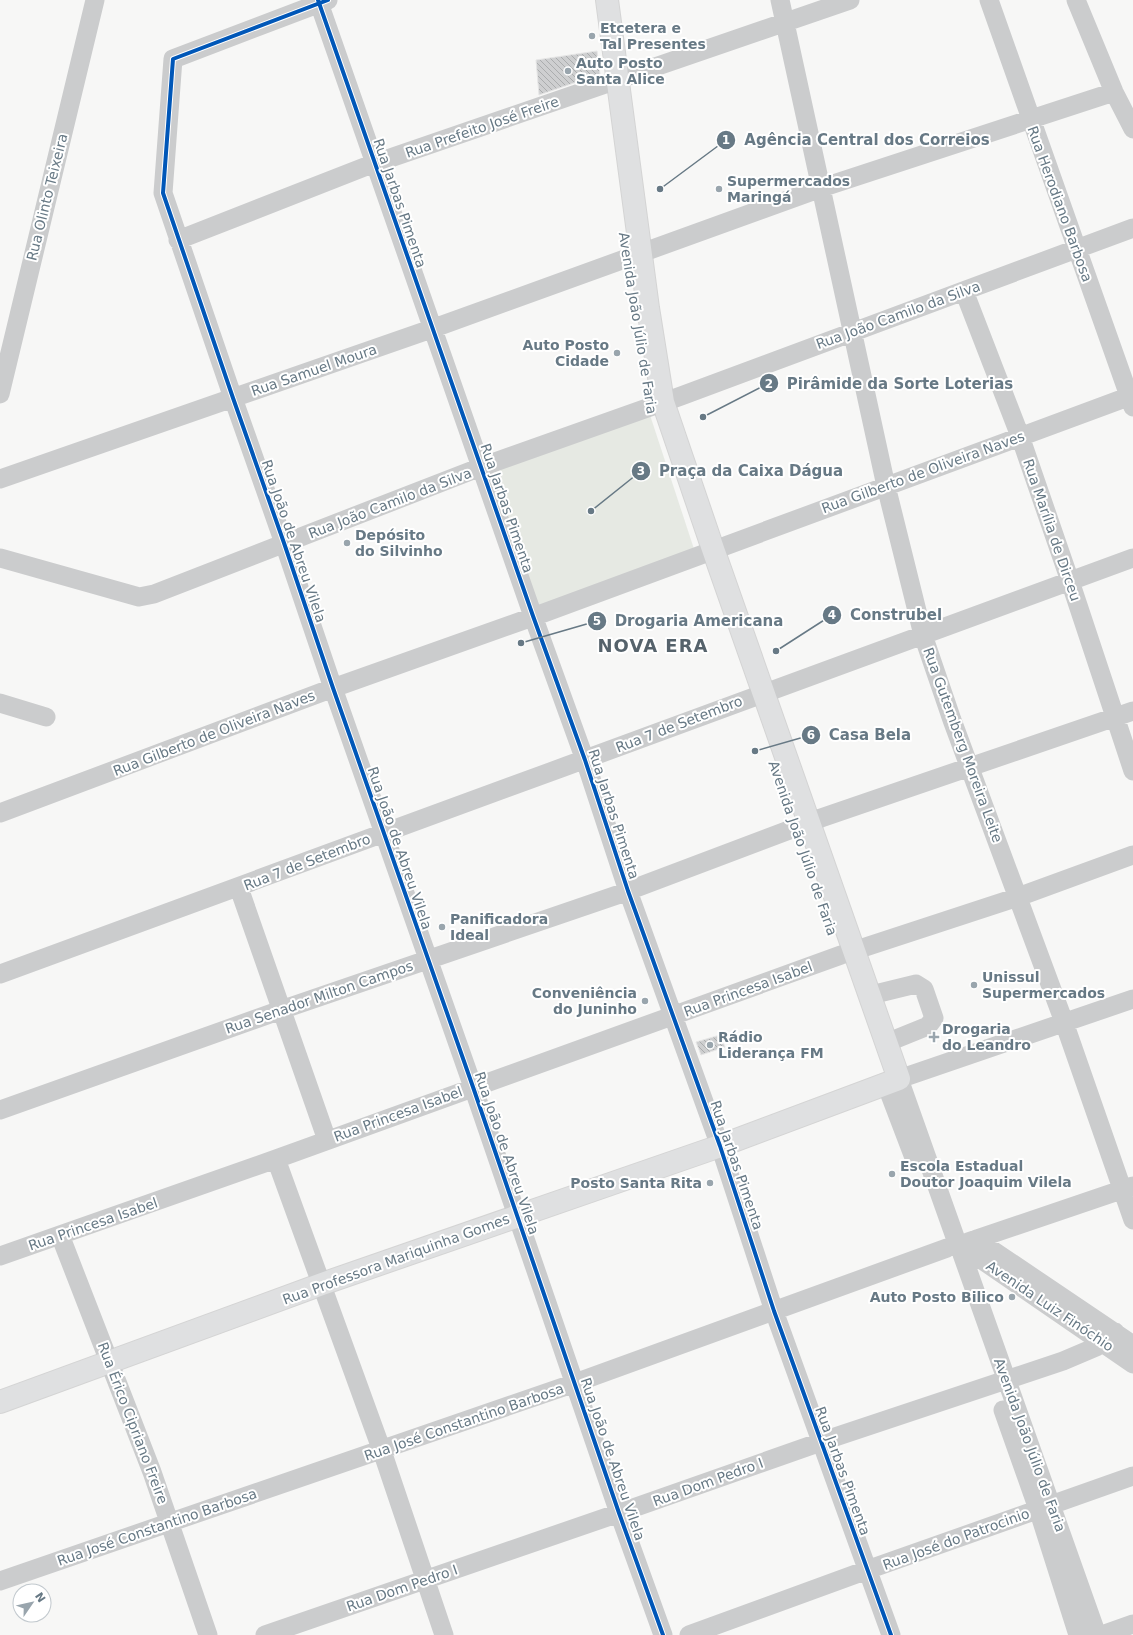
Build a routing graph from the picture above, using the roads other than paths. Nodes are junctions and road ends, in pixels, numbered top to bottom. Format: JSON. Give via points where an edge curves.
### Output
{"nodes":[{"id":1,"x":95,"y":0,"type":"edge"},
{"id":2,"x":594,"y":0,"type":"edge"},
{"id":3,"x":608,"y":0,"type":"edge"},
{"id":4,"x":780,"y":0,"type":"edge"},
{"id":5,"x":850,"y":0,"type":"edge"},
{"id":6,"x":989,"y":0,"type":"edge"},
{"id":7,"x":1076,"y":0,"type":"edge"},
{"id":8,"x":322,"y":1,"type":"edge"},
{"id":9,"x":785,"y":22,"type":"junction"},
{"id":10,"x":612,"y":82,"type":"junction"},
{"id":11,"x":1114,"y":92,"type":"junction"},
{"id":12,"x":1030,"y":119,"type":"junction"},
{"id":13,"x":1133,"y":129,"type":"edge"},
{"id":14,"x":375,"y":163,"type":"junction"},
{"id":15,"x":821,"y":188,"type":"junction"},
{"id":16,"x":1133,"y":228,"type":"edge"},
{"id":17,"x":178,"y":240,"type":"junction"},
{"id":18,"x":1076,"y":249,"type":"junction"},
{"id":19,"x":634,"y":256,"type":"junction"},
{"id":20,"x":964,"y":291,"type":"junction"},
{"id":21,"x":434,"y":328,"type":"junction"},
{"id":22,"x":852,"y":332,"type":"junction"},
{"id":23,"x":4,"y":356,"type":"edge"},
{"id":24,"x":0,"y":394,"type":"edge"},
{"id":25,"x":232,"y":398,"type":"junction"},
{"id":26,"x":1132,"y":399,"type":"edge"},
{"id":27,"x":656,"y":404,"type":"junction"},
{"id":28,"x":1020,"y":436,"type":"junction"},
{"id":29,"x":481,"y":467,"type":"junction"},
{"id":30,"x":0,"y":478,"type":"edge"},
{"id":31,"x":886,"y":486,"type":"junction"},
{"id":32,"x":284,"y":543,"type":"junction"},
{"id":33,"x":706,"y":552,"type":"junction"},
{"id":34,"x":0,"y":558,"type":"edge"},
{"id":35,"x":1133,"y":558,"type":"edge"},
{"id":36,"x":1070,"y":581,"type":"junction"},
{"id":37,"x":533,"y":616,"type":"junction"},
{"id":38,"x":923,"y":635,"type":"junction"},
{"id":39,"x":332,"y":688,"type":"junction"},
{"id":40,"x":756,"y":695,"type":"junction"},
{"id":41,"x":0,"y":702,"type":"edge"},
{"id":42,"x":1124,"y":714,"type":"edge"},
{"id":43,"x":46,"y":717,"type":"dead end"},
{"id":44,"x":585,"y":760,"type":"junction"},
{"id":45,"x":970,"y":767,"type":"junction"},
{"id":46,"x":1133,"y":771,"type":"edge"},
{"id":47,"x":0,"y":813,"type":"edge"},
{"id":48,"x":802,"y":825,"type":"junction"},
{"id":49,"x":384,"y":833,"type":"junction"},
{"id":50,"x":1133,"y":855,"type":"edge"},
{"id":51,"x":238,"y":888,"type":"junction"},
{"id":52,"x":628,"y":891,"type":"junction"},
{"id":53,"x":1018,"y":898,"type":"junction"},
{"id":54,"x":847,"y":953,"type":"junction"},
{"id":55,"x":427,"y":960,"type":"junction"},
{"id":56,"x":0,"y":974,"type":"edge"},
{"id":57,"x":871,"y":995,"type":"junction"},
{"id":58,"x":1133,"y":999,"type":"edge"},
{"id":59,"x":281,"y":1010,"type":"junction"},
{"id":60,"x":672,"y":1016,"type":"junction"},
{"id":61,"x":1064,"y":1022,"type":"junction"},
{"id":62,"x":886,"y":1043,"type":"junction"},
{"id":63,"x":893,"y":1082,"type":"junction"},
{"id":64,"x":473,"y":1087,"type":"junction"},
{"id":65,"x":0,"y":1110,"type":"edge"},
{"id":66,"x":327,"y":1140,"type":"junction"},
{"id":67,"x":720,"y":1146,"type":"junction"},
{"id":68,"x":276,"y":1159,"type":"junction"},
{"id":69,"x":1128,"y":1188,"type":"edge"},
{"id":70,"x":517,"y":1216,"type":"junction"},
{"id":71,"x":1133,"y":1220,"type":"edge"},
{"id":72,"x":60,"y":1235,"type":"junction"},
{"id":73,"x":959,"y":1246,"type":"junction"},
{"id":74,"x":0,"y":1256,"type":"edge"},
{"id":75,"x":322,"y":1284,"type":"junction"},
{"id":76,"x":774,"y":1311,"type":"junction"},
{"id":77,"x":1109,"y":1337,"type":"junction"},
{"id":78,"x":1133,"y":1345,"type":"edge"},
{"id":79,"x":110,"y":1361,"type":"junction"},
{"id":80,"x":1133,"y":1364,"type":"edge"},
{"id":81,"x":1000,"y":1381,"type":"junction"},
{"id":82,"x":575,"y":1383,"type":"junction"},
{"id":83,"x":0,"y":1402,"type":"edge"},
{"id":84,"x":820,"y":1442,"type":"junction"},
{"id":85,"x":382,"y":1451,"type":"junction"},
{"id":86,"x":1133,"y":1476,"type":"edge"},
{"id":87,"x":1045,"y":1507,"type":"junction"},
{"id":88,"x":619,"y":1513,"type":"junction"},
{"id":89,"x":170,"y":1523,"type":"junction"},
{"id":90,"x":867,"y":1570,"type":"junction"},
{"id":91,"x":425,"y":1580,"type":"junction"},
{"id":92,"x":0,"y":1581,"type":"edge"},
{"id":93,"x":1133,"y":1624,"type":"edge"},
{"id":94,"x":208,"y":1635,"type":"edge"},
{"id":95,"x":265,"y":1635,"type":"edge"},
{"id":96,"x":444,"y":1635,"type":"edge"},
{"id":97,"x":663,"y":1635,"type":"edge"},
{"id":98,"x":689,"y":1635,"type":"edge"},
{"id":99,"x":891,"y":1635,"type":"edge"},
{"id":100,"x":1078,"y":1635,"type":"edge"},
{"id":101,"x":1097,"y":1635,"type":"edge"},
{"id":102,"x":1102,"y":1635,"type":"edge"}],
"edges":[{"from":1,"to":23,"type":"street","name":"Rua Olinto Teixeira"},
{"from":2,"to":10,"type":"main road","name":"Avenida João Júlio de Faria"},
{"from":3,"to":10,"type":"main road","name":"Avenida João Júlio de Faria"},
{"from":4,"to":9,"type":"street","name":"Rua Gutemberg Moreira Leite"},
{"from":5,"to":9,"type":"street","name":"Rua Prefeito José Freire"},
{"from":6,"to":12,"type":"street","name":"Rua Herodiano Barbosa"},
{"from":7,"to":11,"type":"street"},
{"from":8,"to":14,"type":"street","name":"Rua Jarbas Pimenta"},
{"from":8,"to":17,"type":"street","name":"Rua João de Abreu Vilela","via":[[173,59],[163,193]]},
{"from":9,"to":10,"type":"street","name":"Rua Prefeito José Freire"},
{"from":9,"to":15,"type":"street","name":"Rua Gutemberg Moreira Leite"},
{"from":10,"to":14,"type":"street","name":"Rua Prefeito José Freire"},
{"from":10,"to":19,"type":"main road","name":"Avenida João Júlio de Faria"},
{"from":11,"to":12,"type":"street","name":"Rua Samuel Moura"},
{"from":11,"to":13,"type":"street"},
{"from":12,"to":15,"type":"street","name":"Rua Samuel Moura"},
{"from":12,"to":18,"type":"street","name":"Rua Herodiano Barbosa"},
{"from":14,"to":17,"type":"street","name":"Rua Prefeito José Freire"},
{"from":14,"to":21,"type":"street","name":"Rua Jarbas Pimenta"},
{"from":15,"to":19,"type":"street","name":"Rua Samuel Moura"},
{"from":15,"to":22,"type":"street","name":"Rua Gutemberg Moreira Leite"},
{"from":16,"to":18,"type":"street","name":"Rua João Camilo da Silva"},
{"from":17,"to":25,"type":"street","name":"Rua João de Abreu Vilela"},
{"from":18,"to":20,"type":"street","name":"Rua João Camilo da Silva"},
{"from":18,"to":26,"type":"street","name":"Rua Herodiano Barbosa"},
{"from":19,"to":21,"type":"street","name":"Rua Samuel Moura"},
{"from":19,"to":27,"type":"main road","name":"Avenida João Júlio de Faria"},
{"from":20,"to":22,"type":"street","name":"Rua João Camilo da Silva"},
{"from":20,"to":28,"type":"street","name":"Rua Marília de Dirceu"},
{"from":21,"to":25,"type":"street","name":"Rua Samuel Moura"},
{"from":21,"to":29,"type":"street","name":"Rua Jarbas Pimenta"},
{"from":22,"to":27,"type":"street","name":"Rua João Camilo da Silva"},
{"from":22,"to":31,"type":"street","name":"Rua Gutemberg Moreira Leite"},
{"from":23,"to":24,"type":"street","name":"Rua Olinto Teixeira"},
{"from":25,"to":30,"type":"street","name":"Rua Samuel Moura"},
{"from":25,"to":32,"type":"street","name":"Rua João de Abreu Vilela"},
{"from":26,"to":28,"type":"street","name":"Rua Gilberto de Oliveira Naves"},
{"from":27,"to":29,"type":"street","name":"Rua João Camilo da Silva"},
{"from":27,"to":33,"type":"main road","name":"Avenida João Júlio de Faria"},
{"from":28,"to":31,"type":"street","name":"Rua Gilberto de Oliveira Naves"},
{"from":28,"to":36,"type":"street","name":"Rua Marília de Dirceu"},
{"from":29,"to":32,"type":"street","name":"Rua João Camilo da Silva"},
{"from":29,"to":37,"type":"street","name":"Rua Jarbas Pimenta"},
{"from":31,"to":33,"type":"street","name":"Rua Gilberto de Oliveira Naves"},
{"from":31,"to":38,"type":"street","name":"Rua Gutemberg Moreira Leite"},
{"from":32,"to":34,"type":"street","name":"Rua João Camilo da Silva","via":[[154,594],[139,597]]},
{"from":32,"to":39,"type":"street","name":"Rua João de Abreu Vilela"},
{"from":33,"to":37,"type":"street","name":"Rua Gilberto de Oliveira Naves"},
{"from":33,"to":40,"type":"main road","name":"Avenida João Júlio de Faria"},
{"from":35,"to":36,"type":"street","name":"Rua 7 de Setembro"},
{"from":36,"to":38,"type":"street","name":"Rua 7 de Setembro"},
{"from":36,"to":42,"type":"street","name":"Rua Marília de Dirceu"},
{"from":37,"to":39,"type":"street","name":"Rua Gilberto de Oliveira Naves"},
{"from":37,"to":44,"type":"street","name":"Rua Jarbas Pimenta"},
{"from":38,"to":40,"type":"street","name":"Rua 7 de Setembro"},
{"from":38,"to":45,"type":"street","name":"Rua Gutemberg Moreira Leite"},
{"from":39,"to":47,"type":"street","name":"Rua Gilberto de Oliveira Naves"},
{"from":39,"to":49,"type":"street","name":"Rua João de Abreu Vilela"},
{"from":40,"to":44,"type":"street","name":"Rua 7 de Setembro"},
{"from":40,"to":48,"type":"main road","name":"Avenida João Júlio de Faria"},
{"from":41,"to":43,"type":"street"},
{"from":42,"to":45,"type":"street","name":"Rua Senador Milton Campos"},
{"from":42,"to":46,"type":"street","name":"Rua Marília de Dirceu"},
{"from":44,"to":49,"type":"street","name":"Rua 7 de Setembro"},
{"from":44,"to":52,"type":"street","name":"Rua Jarbas Pimenta"},
{"from":45,"to":48,"type":"street","name":"Rua Senador Milton Campos"},
{"from":45,"to":53,"type":"street","name":"Rua Gutemberg Moreira Leite"},
{"from":48,"to":52,"type":"street","name":"Rua Senador Milton Campos"},
{"from":48,"to":54,"type":"main road","name":"Avenida João Júlio de Faria"},
{"from":49,"to":51,"type":"street","name":"Rua 7 de Setembro"},
{"from":49,"to":55,"type":"street","name":"Rua João de Abreu Vilela"},
{"from":50,"to":53,"type":"street","name":"Rua Princesa Isabel"},
{"from":51,"to":56,"type":"street","name":"Rua 7 de Setembro"},
{"from":51,"to":59,"type":"street"},
{"from":52,"to":55,"type":"street","name":"Rua Senador Milton Campos"},
{"from":52,"to":60,"type":"street","name":"Rua Jarbas Pimenta"},
{"from":53,"to":54,"type":"street","name":"Rua Princesa Isabel"},
{"from":53,"to":61,"type":"street","name":"Rua Gutemberg Moreira Leite"},
{"from":54,"to":57,"type":"main road","name":"Avenida João Júlio de Faria"},
{"from":54,"to":60,"type":"street","name":"Rua Princesa Isabel"},
{"from":54,"to":63,"type":"main road","name":"Avenida João Júlio de Faria"},
{"from":55,"to":59,"type":"street","name":"Rua Senador Milton Campos"},
{"from":55,"to":64,"type":"street","name":"Rua João de Abreu Vilela"},
{"from":57,"to":62,"type":"main road","name":"Avenida João Júlio de Faria"},
{"from":57,"to":62,"type":"street","via":[[916,984],[924,989],[934,1018],[928,1026]]},
{"from":58,"to":61,"type":"street","name":"Rua Professora Mariquinha Gomes"},
{"from":59,"to":65,"type":"street","name":"Rua Senador Milton Campos"},
{"from":59,"to":66,"type":"street"},
{"from":60,"to":64,"type":"street","name":"Rua Princesa Isabel"},
{"from":60,"to":67,"type":"street","name":"Rua Jarbas Pimenta"},
{"from":61,"to":63,"type":"street","name":"Rua Professora Mariquinha Gomes"},
{"from":61,"to":69,"type":"street","name":"Rua Gutemberg Moreira Leite"},
{"from":62,"to":63,"type":"main road","name":"Avenida João Júlio de Faria"},
{"from":63,"to":67,"type":"main road","name":"Rua Professora Mariquinha Gomes"},
{"from":63,"to":73,"type":"street","name":"Avenida João Júlio de Faria"},
{"from":64,"to":66,"type":"street","name":"Rua Princesa Isabel"},
{"from":64,"to":70,"type":"street","name":"Rua João de Abreu Vilela"},
{"from":66,"to":68,"type":"street","name":"Rua Princesa Isabel"},
{"from":67,"to":70,"type":"main road","name":"Rua Professora Mariquinha Gomes"},
{"from":67,"to":76,"type":"street","name":"Rua Jarbas Pimenta"},
{"from":68,"to":72,"type":"street","name":"Rua Princesa Isabel"},
{"from":68,"to":75,"type":"street"},
{"from":69,"to":71,"type":"street","name":"Rua Gutemberg Moreira Leite"},
{"from":69,"to":73,"type":"street","name":"Rua José Constantino Barbosa"},
{"from":70,"to":75,"type":"main road","name":"Rua Professora Mariquinha Gomes"},
{"from":70,"to":82,"type":"street","name":"Rua João de Abreu Vilela"},
{"from":72,"to":74,"type":"street","name":"Rua Princesa Isabel"},
{"from":72,"to":79,"type":"street","name":"Rua Érico Cipriano Freire"},
{"from":73,"to":76,"type":"street","name":"Rua José Constantino Barbosa"},
{"from":73,"to":77,"type":"street","name":"Avenida Luiz Finóchio","via":[[1035,1286]]},
{"from":73,"to":81,"type":"street","name":"Avenida João Júlio de Faria","via":[[979,1320]]},
{"from":75,"to":79,"type":"main road","name":"Rua Professora Mariquinha Gomes"},
{"from":75,"to":85,"type":"street"},
{"from":76,"to":82,"type":"street","name":"Rua José Constantino Barbosa"},
{"from":76,"to":84,"type":"street","name":"Rua Jarbas Pimenta"},
{"from":77,"to":78,"type":"street","name":"Avenida Luiz Finóchio"},
{"from":77,"to":80,"type":"street","name":"Avenida Luiz Finóchio"},
{"from":77,"to":81,"type":"street","name":"Rua Dom Pedro I","via":[[1078,1355]]},
{"from":79,"to":83,"type":"main road","name":"Rua Professora Mariquinha Gomes"},
{"from":79,"to":89,"type":"street","name":"Rua Érico Cipriano Freire"},
{"from":81,"to":84,"type":"street","name":"Rua Dom Pedro I"},
{"from":81,"to":87,"type":"street","name":"Avenida João Júlio de Faria"},
{"from":82,"to":85,"type":"street","name":"Rua José Constantino Barbosa"},
{"from":82,"to":88,"type":"street","name":"Rua João de Abreu Vilela"},
{"from":84,"to":88,"type":"street","name":"Rua Dom Pedro I"},
{"from":84,"to":90,"type":"street","name":"Rua Jarbas Pimenta"},
{"from":85,"to":89,"type":"street","name":"Rua José Constantino Barbosa"},
{"from":85,"to":91,"type":"street"},
{"from":86,"to":87,"type":"street","name":"Rua José do Patrocinio"},
{"from":87,"to":90,"type":"street","name":"Rua José do Patrocinio"},
{"from":87,"to":100,"type":"street","name":"Avenida João Júlio de Faria"},
{"from":87,"to":101,"type":"street","name":"Avenida João Júlio de Faria"},
{"from":88,"to":91,"type":"street","name":"Rua Dom Pedro I"},
{"from":88,"to":97,"type":"street","name":"Rua João de Abreu Vilela"},
{"from":89,"to":92,"type":"street","name":"Rua José Constantino Barbosa"},
{"from":89,"to":94,"type":"street","name":"Rua Érico Cipriano Freire"},
{"from":90,"to":98,"type":"street","name":"Rua José do Patrocinio"},
{"from":90,"to":99,"type":"street","name":"Rua Jarbas Pimenta"},
{"from":91,"to":95,"type":"street","name":"Rua Dom Pedro I"},
{"from":91,"to":96,"type":"street"},
{"from":93,"to":102,"type":"street"}]}
